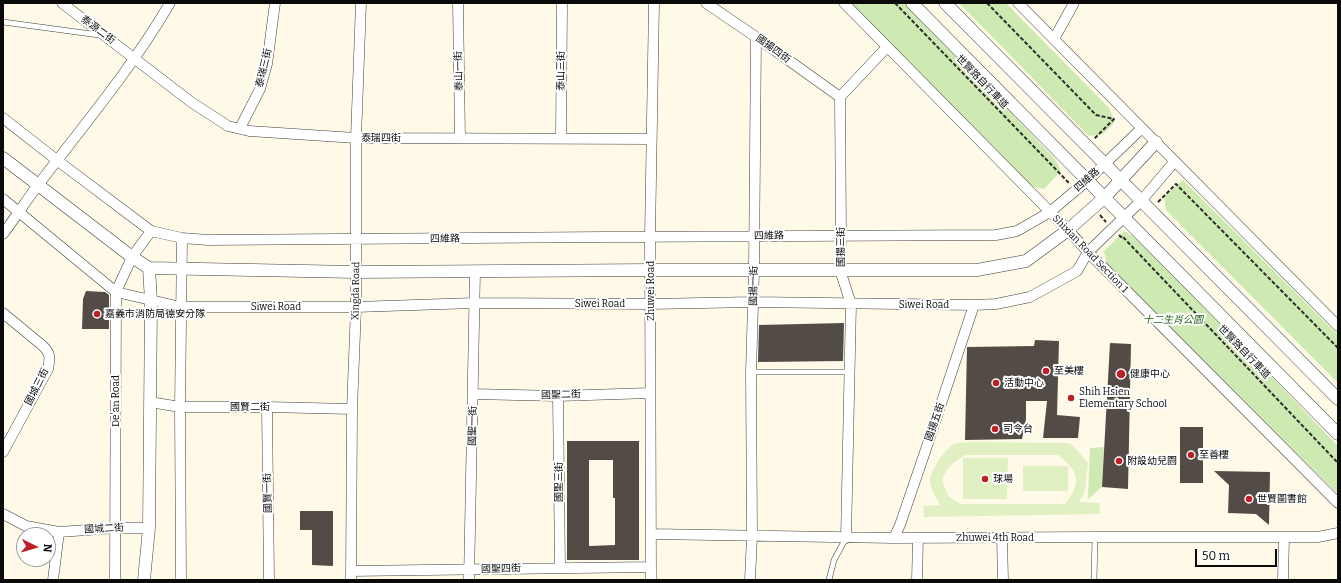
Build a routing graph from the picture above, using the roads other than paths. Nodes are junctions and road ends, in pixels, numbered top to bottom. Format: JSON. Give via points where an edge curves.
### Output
{"nodes":[{"id":1,"x":62,"y":3,"type":"edge"},
{"id":2,"x":165,"y":3,"type":"edge"},
{"id":3,"x":170,"y":3,"type":"edge"},
{"id":4,"x":275,"y":3,"type":"edge"},
{"id":5,"x":361,"y":3,"type":"edge"},
{"id":6,"x":458,"y":3,"type":"edge"},
{"id":7,"x":562,"y":3,"type":"edge"},
{"id":8,"x":654,"y":3,"type":"edge"},
{"id":9,"x":706,"y":3,"type":"edge"},
{"id":10,"x":844,"y":3,"type":"edge"},
{"id":11,"x":912,"y":3,"type":"edge"},
{"id":12,"x":945,"y":3,"type":"edge"},
{"id":13,"x":1018,"y":3,"type":"edge"},
{"id":14,"x":1074,"y":3,"type":"edge"},
{"id":15,"x":3,"y":22,"type":"edge"},
{"id":16,"x":105,"y":35,"type":"junction"},
{"id":17,"x":756,"y":37,"type":"junction"},
{"id":18,"x":1054,"y":39,"type":"junction"},
{"id":19,"x":887,"y":47,"type":"junction"},
{"id":20,"x":134,"y":58,"type":"junction"},
{"id":21,"x":840,"y":97,"type":"junction"},
{"id":22,"x":3,"y":118,"type":"edge"},
{"id":23,"x":240,"y":128,"type":"junction"},
{"id":24,"x":1142,"y":128,"type":"junction"},
{"id":25,"x":356,"y":138,"type":"junction"},
{"id":26,"x":460,"y":138,"type":"junction"},
{"id":27,"x":561,"y":138,"type":"junction"},
{"id":28,"x":651,"y":139,"type":"junction"},
{"id":29,"x":1156,"y":142,"type":"junction"},
{"id":30,"x":3,"y":158,"type":"edge"},
{"id":31,"x":58,"y":161,"type":"junction"},
{"id":32,"x":1175,"y":161,"type":"junction"},
{"id":33,"x":1104,"y":164,"type":"junction"},
{"id":34,"x":1088,"y":180,"type":"junction"},
{"id":35,"x":1120,"y":180,"type":"junction"},
{"id":36,"x":38,"y":185,"type":"junction"},
{"id":37,"x":1105,"y":197,"type":"junction"},
{"id":38,"x":3,"y":199,"type":"edge"},
{"id":39,"x":1141,"y":201,"type":"junction"},
{"id":40,"x":19,"y":211,"type":"junction"},
{"id":41,"x":1050,"y":212,"type":"junction"},
{"id":42,"x":1124,"y":217,"type":"junction"},
{"id":43,"x":1068,"y":230,"type":"junction"},
{"id":44,"x":151,"y":231,"type":"junction"},
{"id":45,"x":3,"y":234,"type":"edge"},
{"id":46,"x":841,"y":235,"type":"junction"},
{"id":47,"x":650,"y":236,"type":"junction"},
{"id":48,"x":754,"y":237,"type":"junction"},
{"id":49,"x":182,"y":238,"type":"junction"},
{"id":50,"x":357,"y":240,"type":"junction"},
{"id":51,"x":1088,"y":252,"type":"junction"},
{"id":52,"x":132,"y":257,"type":"junction"},
{"id":53,"x":149,"y":268,"type":"junction"},
{"id":54,"x":181,"y":269,"type":"junction"},
{"id":55,"x":651,"y":270,"type":"junction"},
{"id":56,"x":754,"y":270,"type":"junction"},
{"id":57,"x":840,"y":270,"type":"junction"},
{"id":58,"x":356,"y":272,"type":"junction"},
{"id":59,"x":475,"y":272,"type":"junction"},
{"id":60,"x":116,"y":292,"type":"junction"},
{"id":61,"x":151,"y":301,"type":"junction"},
{"id":62,"x":753,"y":302,"type":"junction"},
{"id":63,"x":474,"y":303,"type":"junction"},
{"id":64,"x":651,"y":304,"type":"junction"},
{"id":65,"x":851,"y":304,"type":"junction"},
{"id":66,"x":974,"y":305,"type":"junction"},
{"id":67,"x":181,"y":307,"type":"junction"},
{"id":68,"x":356,"y":307,"type":"junction"},
{"id":69,"x":3,"y":313,"type":"edge"},
{"id":70,"x":1338,"y":326,"type":"edge"},
{"id":71,"x":751,"y":372,"type":"junction"},
{"id":72,"x":849,"y":372,"type":"junction"},
{"id":73,"x":650,"y":393,"type":"junction"},
{"id":74,"x":473,"y":394,"type":"junction"},
{"id":75,"x":558,"y":396,"type":"junction"},
{"id":76,"x":1338,"y":399,"type":"edge"},
{"id":77,"x":150,"y":402,"type":"junction"},
{"id":78,"x":180,"y":407,"type":"junction"},
{"id":79,"x":267,"y":407,"type":"junction"},
{"id":80,"x":352,"y":409,"type":"junction"},
{"id":81,"x":1338,"y":434,"type":"edge"},
{"id":82,"x":3,"y":452,"type":"edge"},
{"id":83,"x":1338,"y":504,"type":"edge"},
{"id":84,"x":3,"y":514,"type":"edge"},
{"id":85,"x":115,"y":528,"type":"junction"},
{"id":86,"x":149,"y":528,"type":"junction"},
{"id":87,"x":59,"y":532,"type":"junction"},
{"id":88,"x":1338,"y":533,"type":"edge"},
{"id":89,"x":651,"y":534,"type":"junction"},
{"id":90,"x":752,"y":536,"type":"junction"},
{"id":91,"x":1095,"y":537,"type":"junction"},
{"id":92,"x":1284,"y":537,"type":"junction"},
{"id":93,"x":846,"y":538,"type":"junction"},
{"id":94,"x":894,"y":538,"type":"junction"},
{"id":95,"x":918,"y":538,"type":"junction"},
{"id":96,"x":1002,"y":538,"type":"junction"},
{"id":97,"x":651,"y":567,"type":"junction"},
{"id":98,"x":560,"y":568,"type":"junction"},
{"id":99,"x":470,"y":569,"type":"junction"},
{"id":100,"x":351,"y":576,"type":"edge"},
{"id":101,"x":53,"y":580,"type":"edge"},
{"id":102,"x":115,"y":580,"type":"edge"},
{"id":103,"x":144,"y":580,"type":"edge"},
{"id":104,"x":181,"y":580,"type":"edge"},
{"id":105,"x":269,"y":580,"type":"edge"},
{"id":106,"x":469,"y":580,"type":"edge"},
{"id":107,"x":651,"y":580,"type":"edge"},
{"id":108,"x":750,"y":580,"type":"edge"},
{"id":109,"x":829,"y":580,"type":"edge"},
{"id":110,"x":917,"y":580,"type":"edge"},
{"id":111,"x":1003,"y":580,"type":"edge"},
{"id":112,"x":1094,"y":580,"type":"edge"},
{"id":113,"x":1283,"y":580,"type":"edge"}],
"edges":[{"from":1,"to":16,"type":"street","name":"泰源二街"},
{"from":2,"to":3,"type":"lane"},
{"from":3,"to":20,"type":"street"},
{"from":4,"to":23,"type":"street","name":"泰瑞三街","via":[[267,64],[260,89]]},
{"from":5,"to":25,"type":"street","name":"Xingda Road"},
{"from":6,"to":26,"type":"street","name":"泰山一街"},
{"from":7,"to":27,"type":"street","name":"泰山三街"},
{"from":8,"to":28,"type":"street","name":"Zhuwei Road"},
{"from":9,"to":17,"type":"street","name":"國揚四街"},
{"from":10,"to":19,"type":"street","name":"Shixian Road Section 1"},
{"from":11,"to":34,"type":"street"},
{"from":12,"to":33,"type":"street"},
{"from":13,"to":18,"type":"street"},
{"from":14,"to":18,"type":"street"},
{"from":15,"to":16,"type":"lane"},
{"from":16,"to":20,"type":"street","name":"泰源二街"},
{"from":17,"to":21,"type":"street","name":"國揚四街"},
{"from":17,"to":48,"type":"street","name":"國揚一街"},
{"from":18,"to":24,"type":"street"},
{"from":19,"to":21,"type":"street"},
{"from":19,"to":41,"type":"street","name":"Shixian Road Section 1"},
{"from":20,"to":23,"type":"street","name":"泰瑞四街","via":[[191,102],[228,126]]},
{"from":20,"to":31,"type":"street"},
{"from":21,"to":46,"type":"street","name":"國揚三街"},
{"from":22,"to":31,"type":"street"},
{"from":23,"to":25,"type":"street","name":"泰瑞四街","via":[[249,131]]},
{"from":24,"to":29,"type":"street"},
{"from":24,"to":33,"type":"street","name":"四維路"},
{"from":25,"to":26,"type":"street","name":"泰瑞四街"},
{"from":25,"to":50,"type":"street","name":"Xingda Road"},
{"from":26,"to":27,"type":"street","name":"泰瑞四街"},
{"from":27,"to":28,"type":"street","name":"泰瑞四街"},
{"from":28,"to":47,"type":"street","name":"Zhuwei Road"},
{"from":29,"to":32,"type":"street"},
{"from":29,"to":35,"type":"street"},
{"from":30,"to":36,"type":"street"},
{"from":31,"to":36,"type":"street"},
{"from":31,"to":44,"type":"street"},
{"from":32,"to":39,"type":"street","name":"Siwei Road"},
{"from":32,"to":70,"type":"street"},
{"from":33,"to":34,"type":"street","name":"四維路"},
{"from":33,"to":35,"type":"street"},
{"from":34,"to":37,"type":"street"},
{"from":34,"to":41,"type":"street","name":"四維路"},
{"from":35,"to":37,"type":"street"},
{"from":35,"to":39,"type":"street"},
{"from":36,"to":40,"type":"street"},
{"from":36,"to":52,"type":"street"},
{"from":37,"to":42,"type":"street"},
{"from":37,"to":43,"type":"street"},
{"from":38,"to":40,"type":"street","name":"Siwei Road"},
{"from":39,"to":42,"type":"street","name":"Siwei Road"},
{"from":39,"to":76,"type":"street"},
{"from":40,"to":45,"type":"street"},
{"from":40,"to":60,"type":"street","name":"Siwei Road"},
{"from":41,"to":43,"type":"street","name":"Shixian Road Section 1"},
{"from":41,"to":46,"type":"street","name":"四維路","via":[[1017,231],[996,235]]},
{"from":42,"to":51,"type":"street","name":"Siwei Road"},
{"from":42,"to":81,"type":"street"},
{"from":43,"to":51,"type":"street","name":"Shixian Road Section 1"},
{"from":43,"to":57,"type":"street","via":[[1026,261],[977,270]]},
{"from":44,"to":49,"type":"street"},
{"from":44,"to":52,"type":"street","name":"De'an Road"},
{"from":46,"to":48,"type":"street","name":"四維路"},
{"from":46,"to":57,"type":"street","name":"國揚三街"},
{"from":47,"to":48,"type":"street","name":"四維路"},
{"from":47,"to":50,"type":"street","name":"四維路"},
{"from":47,"to":55,"type":"street","name":"Zhuwei Road"},
{"from":48,"to":56,"type":"street","name":"國揚一街"},
{"from":49,"to":50,"type":"street"},
{"from":49,"to":54,"type":"street"},
{"from":50,"to":58,"type":"street","name":"Xingda Road"},
{"from":51,"to":66,"type":"street","name":"Siwei Road","via":[[1077,271],[1030,297],[996,304]]},
{"from":51,"to":83,"type":"street","name":"Shixian Road Section 1"},
{"from":52,"to":53,"type":"street"},
{"from":52,"to":60,"type":"street","name":"De'an Road"},
{"from":53,"to":54,"type":"street"},
{"from":53,"to":61,"type":"street"},
{"from":54,"to":58,"type":"street"},
{"from":54,"to":67,"type":"street"},
{"from":55,"to":56,"type":"street"},
{"from":55,"to":59,"type":"street"},
{"from":55,"to":64,"type":"street","name":"Zhuwei Road"},
{"from":56,"to":57,"type":"street"},
{"from":56,"to":62,"type":"street","name":"國揚一街"},
{"from":57,"to":65,"type":"street","name":"國揚三街"},
{"from":58,"to":59,"type":"street"},
{"from":58,"to":68,"type":"street","name":"Xingda Road"},
{"from":59,"to":63,"type":"street","name":"國聖一街"},
{"from":60,"to":61,"type":"street","name":"Siwei Road"},
{"from":60,"to":85,"type":"street","name":"De'an Road"},
{"from":61,"to":67,"type":"street","name":"Siwei Road"},
{"from":61,"to":77,"type":"street"},
{"from":62,"to":64,"type":"street","name":"Siwei Road"},
{"from":62,"to":65,"type":"street","name":"Siwei Road"},
{"from":62,"to":71,"type":"street","name":"國揚一街"},
{"from":63,"to":64,"type":"street","name":"Siwei Road"},
{"from":63,"to":68,"type":"street","name":"Siwei Road"},
{"from":63,"to":74,"type":"street","name":"國聖一街"},
{"from":64,"to":73,"type":"street","name":"Zhuwei Road"},
{"from":65,"to":66,"type":"street","name":"Siwei Road"},
{"from":65,"to":72,"type":"street","name":"國揚三街"},
{"from":66,"to":94,"type":"street","name":"國揚五街"},
{"from":67,"to":68,"type":"street","name":"Siwei Road"},
{"from":67,"to":78,"type":"street"},
{"from":68,"to":80,"type":"street","name":"Xingda Road"},
{"from":69,"to":82,"type":"street","name":"國城三街","via":[[43,346],[50,360],[48,369]]},
{"from":71,"to":72,"type":"lane"},
{"from":71,"to":90,"type":"street","name":"國揚一街"},
{"from":72,"to":93,"type":"street","name":"國揚三街"},
{"from":73,"to":75,"type":"street","name":"國聖二街"},
{"from":73,"to":89,"type":"street","name":"Zhuwei Road"},
{"from":74,"to":75,"type":"street","name":"國聖二街"},
{"from":74,"to":99,"type":"street","name":"國聖一街"},
{"from":75,"to":98,"type":"street","name":"國聖三街"},
{"from":77,"to":78,"type":"street","name":"國賢二街"},
{"from":77,"to":86,"type":"street"},
{"from":78,"to":79,"type":"street","name":"國賢二街"},
{"from":78,"to":104,"type":"street"},
{"from":79,"to":80,"type":"street","name":"國賢二街"},
{"from":79,"to":105,"type":"street","name":"國賢一街"},
{"from":80,"to":100,"type":"street","name":"Xingda Road"},
{"from":84,"to":87,"type":"street","name":"國城二街","via":[[26,526]]},
{"from":85,"to":86,"type":"street","name":"國城二街"},
{"from":85,"to":87,"type":"street","name":"國城二街"},
{"from":85,"to":102,"type":"street","name":"De'an Road"},
{"from":86,"to":103,"type":"street"},
{"from":87,"to":101,"type":"street"},
{"from":88,"to":92,"type":"street","name":"Zhuwei 4th Road","via":[[1318,537]]},
{"from":89,"to":90,"type":"street","name":"Zhuwei 4th Road"},
{"from":89,"to":97,"type":"street","name":"Zhuwei Road"},
{"from":90,"to":93,"type":"street","name":"Zhuwei 4th Road"},
{"from":90,"to":108,"type":"street","name":"國揚一街"},
{"from":91,"to":92,"type":"street","name":"Zhuwei 4th Road"},
{"from":91,"to":96,"type":"street","name":"Zhuwei 4th Road"},
{"from":91,"to":112,"type":"lane"},
{"from":92,"to":113,"type":"street"},
{"from":93,"to":94,"type":"street","name":"Zhuwei 4th Road"},
{"from":93,"to":109,"type":"lane","via":[[834,560]]},
{"from":94,"to":95,"type":"street","name":"Zhuwei 4th Road"},
{"from":95,"to":96,"type":"street","name":"Zhuwei 4th Road"},
{"from":95,"to":110,"type":"street"},
{"from":96,"to":111,"type":"street"},
{"from":97,"to":98,"type":"street","name":"國聖四街"},
{"from":97,"to":107,"type":"street","name":"Zhuwei Road"},
{"from":98,"to":99,"type":"street","name":"國聖四街"},
{"from":99,"to":100,"type":"street","name":"國聖四街"},
{"from":99,"to":106,"type":"street","name":"國聖一街"}]}
